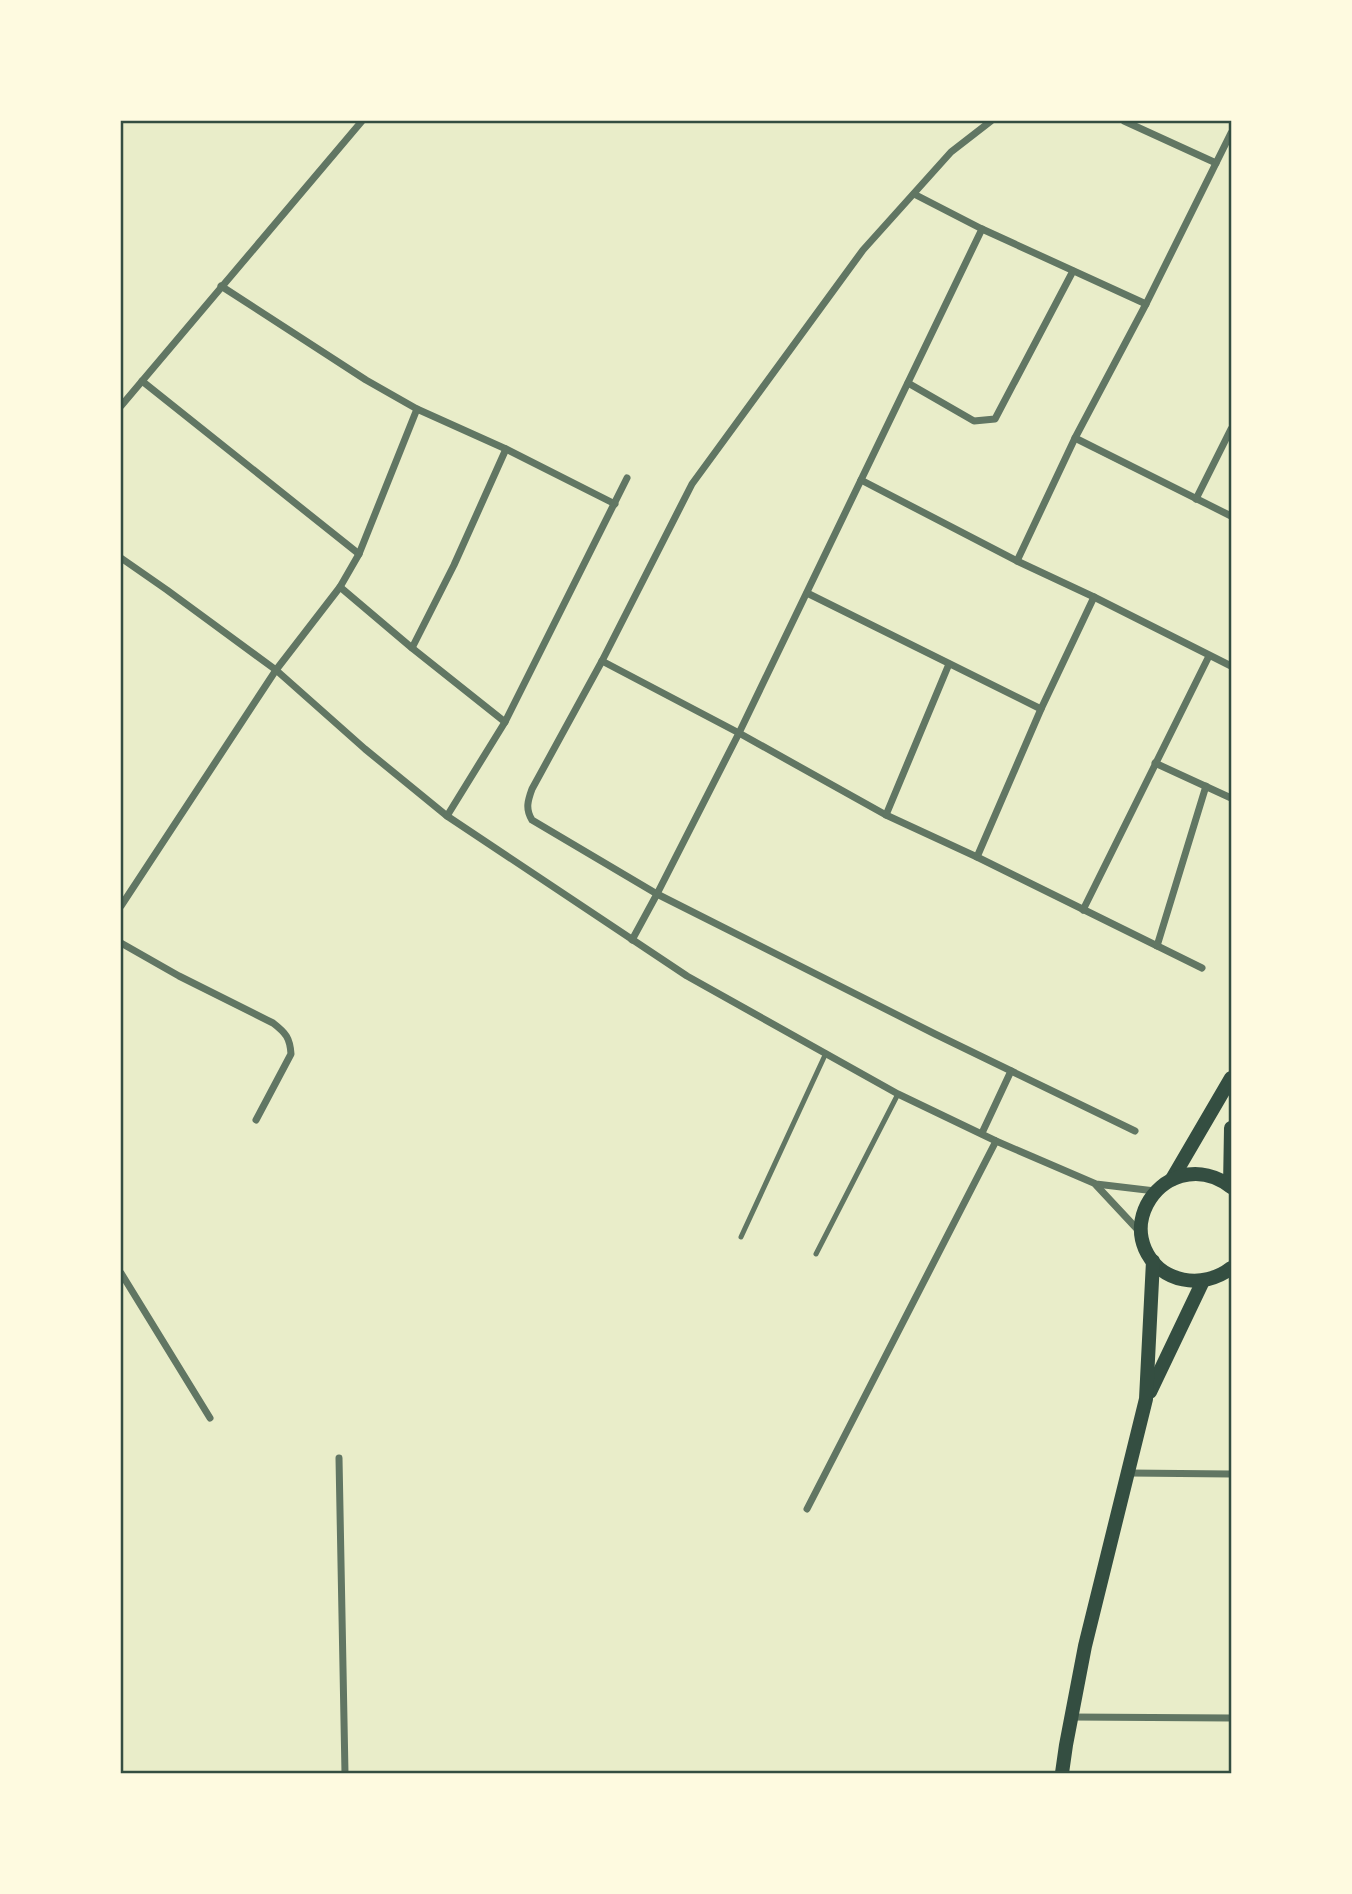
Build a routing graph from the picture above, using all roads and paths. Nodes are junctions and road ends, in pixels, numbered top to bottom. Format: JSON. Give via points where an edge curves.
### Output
{"nodes":[{"id":1,"x":362,"y":121,"type":"edge"},
{"id":2,"x":991,"y":121,"type":"edge"},
{"id":3,"x":1124,"y":121,"type":"edge"},
{"id":4,"x":1231,"y":133,"type":"edge"},
{"id":5,"x":1216,"y":163,"type":"junction"},
{"id":6,"x":914,"y":194,"type":"junction"},
{"id":7,"x":982,"y":229,"type":"junction"},
{"id":8,"x":1073,"y":271,"type":"junction"},
{"id":9,"x":220,"y":286,"type":"junction"},
{"id":10,"x":1146,"y":304,"type":"junction"},
{"id":11,"x":142,"y":381,"type":"junction"},
{"id":12,"x":908,"y":383,"type":"junction"},
{"id":13,"x":121,"y":406,"type":"edge"},
{"id":14,"x":417,"y":408,"type":"junction"},
{"id":15,"x":1231,"y":429,"type":"edge"},
{"id":16,"x":1075,"y":438,"type":"junction"},
{"id":17,"x":506,"y":449,"type":"junction"},
{"id":18,"x":628,"y":478,"type":"dead end"},
{"id":19,"x":861,"y":480,"type":"junction"},
{"id":20,"x":1196,"y":499,"type":"junction"},
{"id":21,"x":615,"y":504,"type":"junction"},
{"id":22,"x":1231,"y":516,"type":"edge"},
{"id":23,"x":359,"y":554,"type":"junction"},
{"id":24,"x":121,"y":558,"type":"edge"},
{"id":25,"x":1017,"y":561,"type":"junction"},
{"id":26,"x":340,"y":587,"type":"junction"},
{"id":27,"x":807,"y":593,"type":"junction"},
{"id":28,"x":1094,"y":597,"type":"junction"},
{"id":29,"x":412,"y":648,"type":"junction"},
{"id":30,"x":1209,"y":656,"type":"junction"},
{"id":31,"x":602,"y":661,"type":"junction"},
{"id":32,"x":949,"y":664,"type":"junction"},
{"id":33,"x":1231,"y":666,"type":"edge"},
{"id":34,"x":275,"y":670,"type":"junction"},
{"id":35,"x":1041,"y":709,"type":"junction"},
{"id":36,"x":505,"y":722,"type":"junction"},
{"id":37,"x":739,"y":733,"type":"junction"},
{"id":38,"x":1155,"y":763,"type":"junction"},
{"id":39,"x":1206,"y":786,"type":"junction"},
{"id":40,"x":1231,"y":798,"type":"edge"},
{"id":41,"x":886,"y":815,"type":"junction"},
{"id":42,"x":447,"y":816,"type":"junction"},
{"id":43,"x":977,"y":857,"type":"junction"},
{"id":44,"x":657,"y":894,"type":"junction"},
{"id":45,"x":121,"y":906,"type":"edge"},
{"id":46,"x":1083,"y":910,"type":"junction"},
{"id":47,"x":632,"y":940,"type":"junction"},
{"id":48,"x":121,"y":943,"type":"edge"},
{"id":49,"x":1157,"y":946,"type":"junction"},
{"id":50,"x":1202,"y":968,"type":"dead end"},
{"id":51,"x":826,"y":1053,"type":"junction"},
{"id":52,"x":1011,"y":1071,"type":"junction"},
{"id":53,"x":1231,"y":1078,"type":"edge"},
{"id":54,"x":898,"y":1094,"type":"junction"},
{"id":55,"x":256,"y":1120,"type":"dead end"},
{"id":56,"x":1231,"y":1128,"type":"edge"},
{"id":57,"x":1135,"y":1131,"type":"dead end"},
{"id":58,"x":982,"y":1133,"type":"junction"},
{"id":59,"x":996,"y":1141,"type":"junction"},
{"id":60,"x":1172,"y":1178,"type":"junction"},
{"id":61,"x":1096,"y":1184,"type":"junction"},
{"id":62,"x":1231,"y":1187,"type":"edge"},
{"id":63,"x":1155,"y":1191,"type":"junction"},
{"id":64,"x":1141,"y":1233,"type":"junction"},
{"id":65,"x":740,"y":1237,"type":"dead end"},
{"id":66,"x":816,"y":1254,"type":"dead end"},
{"id":67,"x":1153,"y":1261,"type":"junction"},
{"id":68,"x":1231,"y":1269,"type":"edge"},
{"id":69,"x":121,"y":1273,"type":"edge"},
{"id":70,"x":1203,"y":1281,"type":"junction"},
{"id":71,"x":1146,"y":1399,"type":"junction"},
{"id":72,"x":210,"y":1418,"type":"dead end"},
{"id":73,"x":339,"y":1458,"type":"dead end"},
{"id":74,"x":1128,"y":1473,"type":"junction"},
{"id":75,"x":1231,"y":1474,"type":"edge"},
{"id":76,"x":807,"y":1509,"type":"dead end"},
{"id":77,"x":1071,"y":1717,"type":"junction"},
{"id":78,"x":1231,"y":1718,"type":"edge"},
{"id":79,"x":345,"y":1773,"type":"edge"},
{"id":80,"x":1062,"y":1773,"type":"edge"}],
"edges":[{"from":1,"to":9,"type":"street"},
{"from":2,"to":6,"type":"street","via":[[951,152]]},
{"from":3,"to":5,"type":"street"},
{"from":4,"to":5,"type":"street"},
{"from":5,"to":10,"type":"street"},
{"from":6,"to":7,"type":"street"},
{"from":6,"to":31,"type":"street","via":[[863,250],[692,484]]},
{"from":7,"to":8,"type":"street"},
{"from":7,"to":12,"type":"street"},
{"from":8,"to":10,"type":"street"},
{"from":8,"to":12,"type":"street","via":[[995,419],[974,421]]},
{"from":9,"to":11,"type":"street"},
{"from":9,"to":14,"type":"street"},
{"from":10,"to":16,"type":"street"},
{"from":11,"to":13,"type":"street"},
{"from":11,"to":23,"type":"street"},
{"from":12,"to":19,"type":"street"},
{"from":14,"to":17,"type":"street"},
{"from":14,"to":23,"type":"street"},
{"from":15,"to":20,"type":"street"},
{"from":16,"to":20,"type":"street"},
{"from":16,"to":25,"type":"street"},
{"from":17,"to":21,"type":"street"},
{"from":17,"to":29,"type":"street"},
{"from":18,"to":21,"type":"street"},
{"from":19,"to":25,"type":"street"},
{"from":19,"to":27,"type":"street"},
{"from":20,"to":22,"type":"street"},
{"from":21,"to":36,"type":"street"},
{"from":23,"to":26,"type":"street"},
{"from":24,"to":34,"type":"street"},
{"from":25,"to":28,"type":"street"},
{"from":26,"to":29,"type":"street"},
{"from":26,"to":34,"type":"street"},
{"from":27,"to":32,"type":"street"},
{"from":27,"to":37,"type":"street"},
{"from":28,"to":30,"type":"street"},
{"from":28,"to":35,"type":"street"},
{"from":29,"to":36,"type":"street"},
{"from":30,"to":33,"type":"street"},
{"from":30,"to":38,"type":"street"},
{"from":31,"to":37,"type":"street"},
{"from":31,"to":44,"type":"street","via":[[532,789],[528,813],[532,820]]},
{"from":32,"to":35,"type":"street"},
{"from":32,"to":41,"type":"street"},
{"from":34,"to":42,"type":"street"},
{"from":34,"to":45,"type":"street"},
{"from":35,"to":43,"type":"street"},
{"from":36,"to":42,"type":"street"},
{"from":37,"to":41,"type":"street"},
{"from":37,"to":44,"type":"street"},
{"from":38,"to":39,"type":"street"},
{"from":38,"to":46,"type":"street"},
{"from":39,"to":40,"type":"street"},
{"from":39,"to":49,"type":"street"},
{"from":41,"to":43,"type":"street"},
{"from":42,"to":47,"type":"street"},
{"from":43,"to":46,"type":"street"},
{"from":44,"to":47,"type":"street"},
{"from":44,"to":52,"type":"street"},
{"from":46,"to":49,"type":"street"},
{"from":47,"to":51,"type":"street"},
{"from":48,"to":55,"type":"street","via":[[284,1032],[291,1054]]},
{"from":49,"to":50,"type":"street"},
{"from":51,"to":54,"type":"street"},
{"from":51,"to":65,"type":"lane"},
{"from":52,"to":57,"type":"street"},
{"from":52,"to":58,"type":"street"},
{"from":53,"to":60,"type":"main road"},
{"from":54,"to":58,"type":"street"},
{"from":54,"to":66,"type":"lane"},
{"from":56,"to":62,"type":"main road"},
{"from":58,"to":59,"type":"street"},
{"from":59,"to":61,"type":"street"},
{"from":59,"to":76,"type":"street"},
{"from":60,"to":62,"type":"main road","via":[[1202,1174]]},
{"from":60,"to":63,"type":"main road"},
{"from":61,"to":63,"type":"street"},
{"from":61,"to":64,"type":"street"},
{"from":63,"to":64,"type":"main road","via":[[1146,1204]]},
{"from":64,"to":67,"type":"main road"},
{"from":67,"to":70,"type":"main road","via":[[1167,1274]]},
{"from":67,"to":71,"type":"main road"},
{"from":68,"to":70,"type":"main road"},
{"from":69,"to":72,"type":"street"},
{"from":70,"to":71,"type":"main road"},
{"from":71,"to":74,"type":"main road"},
{"from":73,"to":79,"type":"street"},
{"from":74,"to":75,"type":"street"},
{"from":74,"to":77,"type":"main road"},
{"from":77,"to":78,"type":"street"},
{"from":77,"to":80,"type":"main road"}]}
